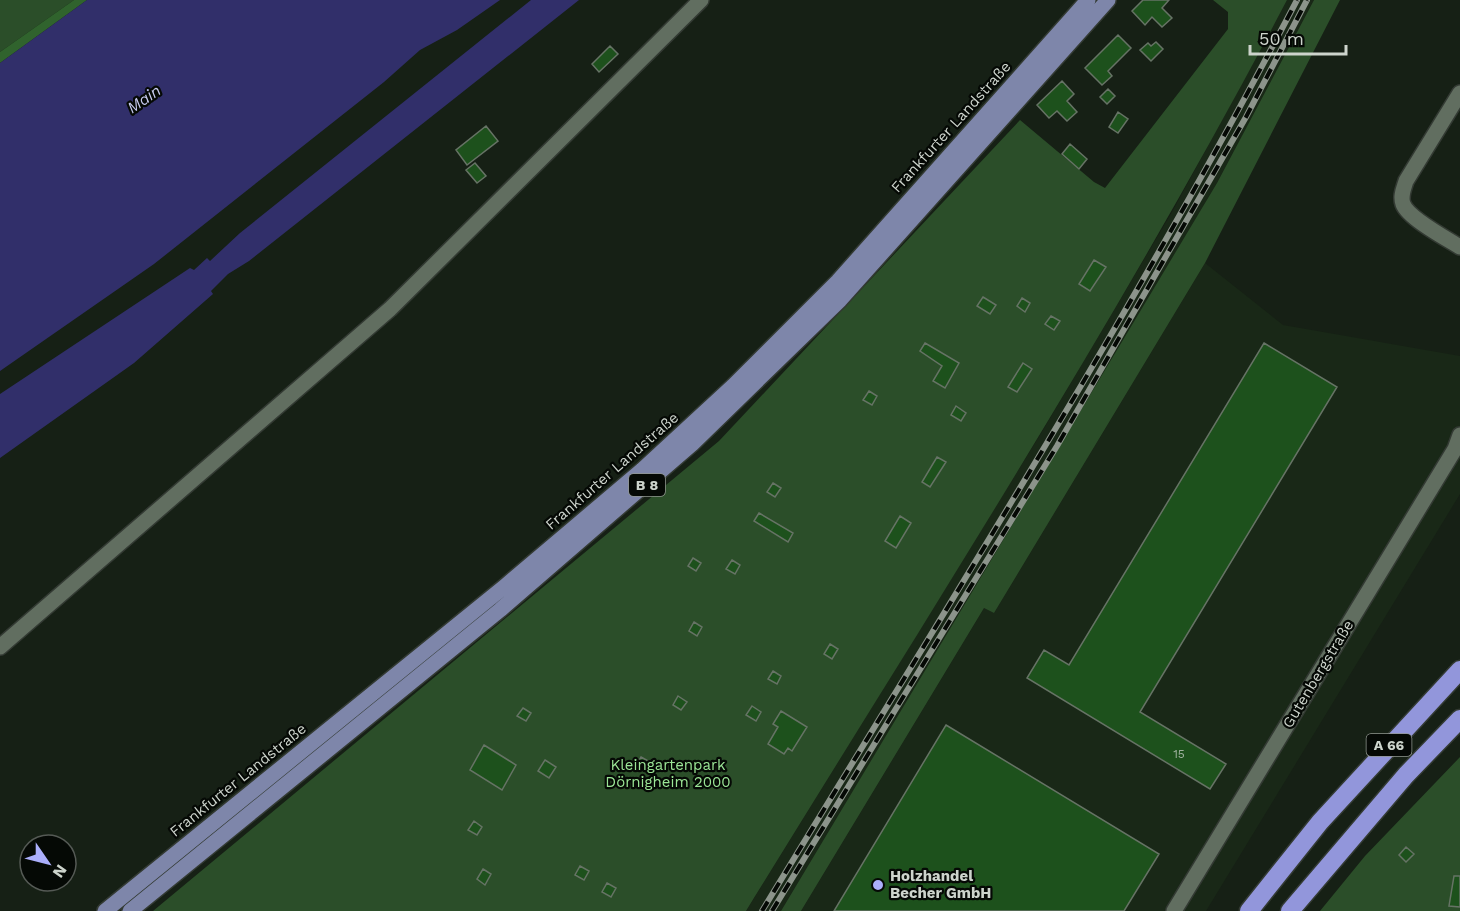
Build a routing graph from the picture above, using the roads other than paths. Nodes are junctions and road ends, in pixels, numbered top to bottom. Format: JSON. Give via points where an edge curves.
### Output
{"nodes":[{"id":1,"x":701,"y":0,"type":"edge"},
{"id":2,"x":1088,"y":0,"type":"edge"},
{"id":3,"x":1108,"y":0,"type":"edge"},
{"id":4,"x":1460,"y":93,"type":"edge"},
{"id":5,"x":1460,"y":247,"type":"edge"},
{"id":6,"x":1460,"y":435,"type":"edge"},
{"id":7,"x":0,"y":647,"type":"edge"},
{"id":8,"x":1460,"y":670,"type":"edge"},
{"id":9,"x":1460,"y":718,"type":"edge"},
{"id":10,"x":105,"y":911,"type":"edge"},
{"id":11,"x":130,"y":911,"type":"edge"},
{"id":12,"x":1174,"y":911,"type":"edge"},
{"id":13,"x":1250,"y":911,"type":"edge"},
{"id":14,"x":1290,"y":911,"type":"edge"}],
"edges":[{"from":1,"to":7,"type":"street","via":[[390,309]]},
{"from":2,"to":10,"type":"main road","name":"Frankfurter Landstraße","number":"B 8","via":[[845,272],[733,386],[531,565]]},
{"from":3,"to":11,"type":"main road","number":"B 8","via":[[891,245],[747,394],[610,518]]},
{"from":4,"to":5,"type":"street","via":[[1406,181],[1402,194],[1403,206],[1416,218]]},
{"from":6,"to":12,"type":"street","name":"Gutenbergstraße"},
{"from":8,"to":13,"type":"highway","number":"A 66","via":[[1320,822]]},
{"from":9,"to":14,"type":"highway","number":"A 66"}]}
